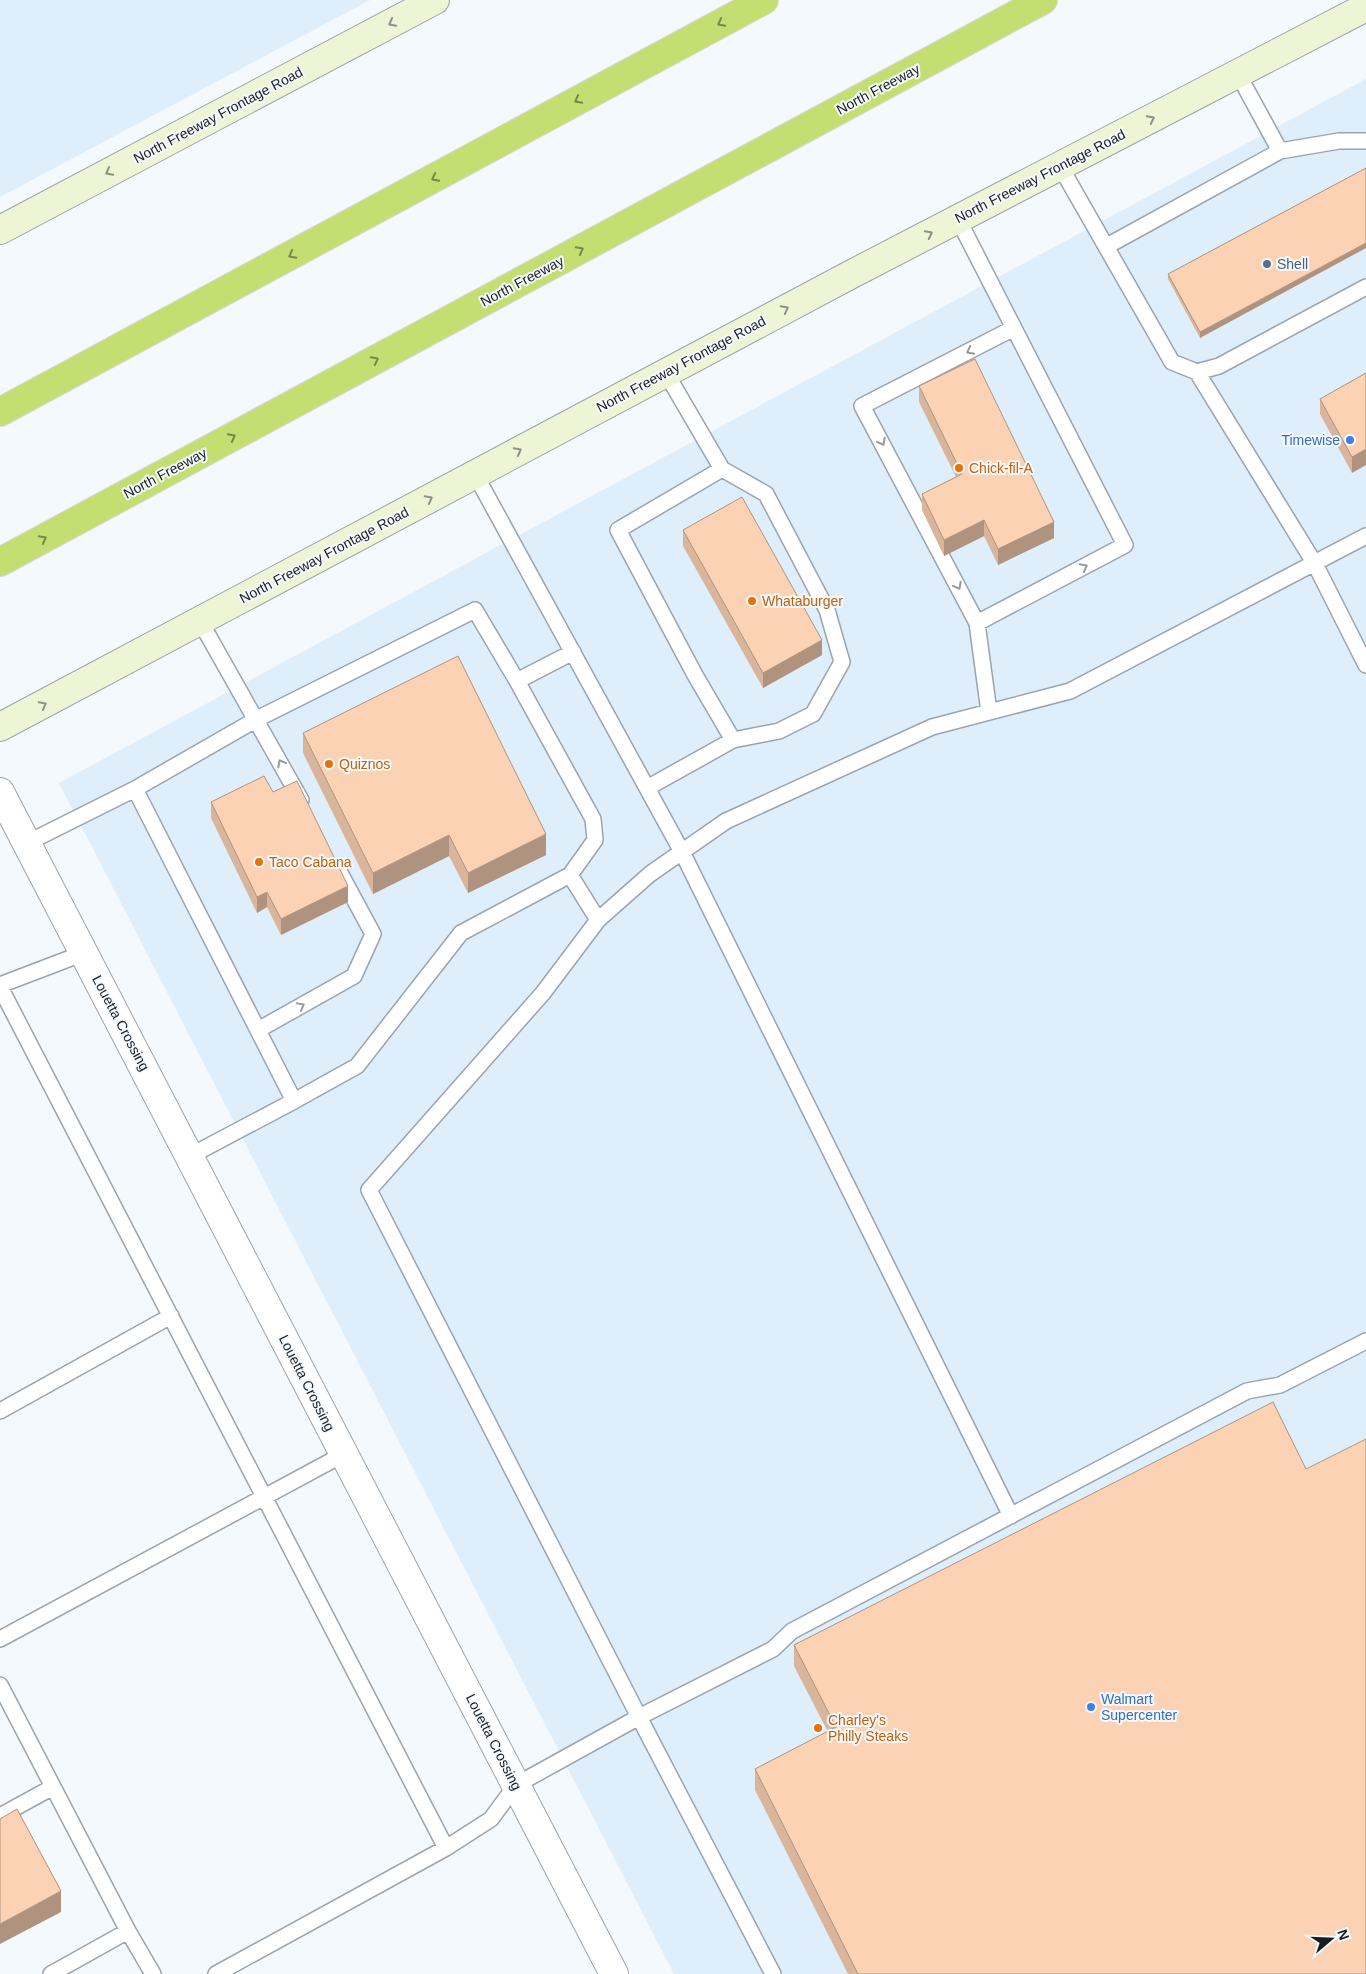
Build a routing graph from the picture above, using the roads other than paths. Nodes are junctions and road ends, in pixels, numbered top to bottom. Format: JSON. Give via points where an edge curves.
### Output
{"nodes":[{"id":1,"x":436,"y":0,"type":"edge"},
{"id":2,"x":764,"y":0,"type":"edge"},
{"id":3,"x":1043,"y":0,"type":"edge"},
{"id":4,"x":1366,"y":7,"type":"edge"},
{"id":5,"x":1334,"y":25,"type":"junction"},
{"id":6,"x":1366,"y":26,"type":"edge"},
{"id":7,"x":1238,"y":74,"type":"junction"},
{"id":8,"x":1366,"y":141,"type":"edge"},
{"id":9,"x":1280,"y":151,"type":"junction"},
{"id":10,"x":1060,"y":166,"type":"junction"},
{"id":11,"x":958,"y":219,"type":"junction"},
{"id":12,"x":0,"y":230,"type":"edge"},
{"id":13,"x":1107,"y":246,"type":"junction"},
{"id":14,"x":1366,"y":287,"type":"edge"},
{"id":15,"x":1014,"y":328,"type":"junction"},
{"id":16,"x":1197,"y":372,"type":"junction"},
{"id":17,"x":666,"y":373,"type":"junction"},
{"id":18,"x":0,"y":412,"type":"edge"},
{"id":19,"x":722,"y":468,"type":"junction"},
{"id":20,"x":475,"y":474,"type":"junction"},
{"id":21,"x":1366,"y":536,"type":"edge"},
{"id":22,"x":0,"y":562,"type":"edge"},
{"id":23,"x":1315,"y":564,"type":"junction"},
{"id":24,"x":200,"y":621,"type":"junction"},
{"id":25,"x":977,"y":623,"type":"junction"},
{"id":26,"x":573,"y":652,"type":"junction"},
{"id":27,"x":1366,"y":665,"type":"edge"},
{"id":28,"x":517,"y":681,"type":"junction"},
{"id":29,"x":989,"y":712,"type":"junction"},
{"id":30,"x":257,"y":719,"type":"junction"},
{"id":31,"x":0,"y":728,"type":"edge"},
{"id":32,"x":733,"y":740,"type":"junction"},
{"id":33,"x":647,"y":788,"type":"junction"},
{"id":34,"x":134,"y":789,"type":"junction"},
{"id":35,"x":0,"y":792,"type":"edge"},
{"id":36,"x":308,"y":814,"type":"edge"},
{"id":37,"x":27,"y":844,"type":"junction"},
{"id":38,"x":682,"y":852,"type":"junction"},
{"id":39,"x":332,"y":857,"type":"edge"},
{"id":40,"x":570,"y":875,"type":"junction"},
{"id":41,"x":598,"y":920,"type":"junction"},
{"id":42,"x":84,"y":953,"type":"junction"},
{"id":43,"x":0,"y":986,"type":"edge"},
{"id":44,"x":258,"y":1030,"type":"junction"},
{"id":45,"x":294,"y":1102,"type":"junction"},
{"id":46,"x":190,"y":1156,"type":"junction"},
{"id":47,"x":171,"y":1316,"type":"junction"},
{"id":48,"x":1366,"y":1341,"type":"edge"},
{"id":49,"x":0,"y":1411,"type":"edge"},
{"id":50,"x":344,"y":1454,"type":"junction"},
{"id":51,"x":266,"y":1496,"type":"junction"},
{"id":52,"x":1011,"y":1516,"type":"junction"},
{"id":53,"x":0,"y":1638,"type":"edge"},
{"id":54,"x":1,"y":1691,"type":"edge"},
{"id":55,"x":639,"y":1717,"type":"junction"},
{"id":56,"x":516,"y":1785,"type":"junction"},
{"id":57,"x":53,"y":1787,"type":"junction"},
{"id":58,"x":0,"y":1816,"type":"edge"},
{"id":59,"x":446,"y":1848,"type":"junction"},
{"id":60,"x":128,"y":1931,"type":"junction"},
{"id":61,"x":51,"y":1974,"type":"edge"},
{"id":62,"x":153,"y":1974,"type":"edge"},
{"id":63,"x":216,"y":1974,"type":"edge"},
{"id":64,"x":614,"y":1974,"type":"edge"},
{"id":65,"x":773,"y":1974,"type":"edge"}],
"edges":[{"from":1,"to":12,"type":"main road","name":"North Freeway Frontage Road","one_way":true},
{"from":2,"to":18,"type":"highway","one_way":true},
{"from":22,"to":3,"type":"highway","name":"North Freeway","one_way":true},
{"from":4,"to":5,"type":"main road","name":"North Freeway Frontage Road"},
{"from":5,"to":6,"type":"main road"},
{"from":5,"to":7,"type":"main road","name":"North Freeway Frontage Road"},
{"from":7,"to":9,"type":"lane"},
{"from":10,"to":7,"type":"main road","name":"North Freeway Frontage Road","one_way":true},
{"from":8,"to":9,"type":"lane","via":[[1339,141]]},
{"from":9,"to":13,"type":"lane"},
{"from":10,"to":11,"type":"main road","name":"North Freeway Frontage Road"},
{"from":10,"to":13,"type":"lane"},
{"from":11,"to":15,"type":"lane"},
{"from":17,"to":11,"type":"main road","name":"North Freeway Frontage Road","one_way":true},
{"from":13,"to":16,"type":"lane","via":[[1172,362]]},
{"from":14,"to":16,"type":"lane","via":[[1219,366]]},
{"from":25,"to":15,"type":"lane","one_way":true,"via":[[1125,545]]},
{"from":15,"to":25,"type":"lane","one_way":true,"via":[[862,406]]},
{"from":16,"to":23,"type":"lane"},
{"from":17,"to":19,"type":"lane"},
{"from":20,"to":17,"type":"main road","name":"North Freeway Frontage Road","one_way":true},
{"from":19,"to":32,"type":"lane","via":[[618,530]]},
{"from":19,"to":32,"type":"lane","via":[[766,494],[827,610],[842,662],[813,714],[780,731]]},
{"from":24,"to":20,"type":"main road","name":"North Freeway Frontage Road","one_way":true},
{"from":20,"to":26,"type":"lane"},
{"from":21,"to":23,"type":"lane"},
{"from":23,"to":27,"type":"lane"},
{"from":23,"to":29,"type":"lane","via":[[1070,691]]},
{"from":24,"to":30,"type":"lane"},
{"from":31,"to":24,"type":"main road","name":"North Freeway Frontage Road","one_way":true},
{"from":25,"to":29,"type":"lane"},
{"from":26,"to":28,"type":"lane"},
{"from":26,"to":33,"type":"lane"},
{"from":28,"to":30,"type":"lane","via":[[476,610]]},
{"from":28,"to":40,"type":"lane","via":[[592,819],[595,840]]},
{"from":29,"to":38,"type":"lane","via":[[932,727],[726,821]]},
{"from":30,"to":34,"type":"lane"},
{"from":36,"to":30,"type":"lane","one_way":true},
{"from":32,"to":33,"type":"lane"},
{"from":33,"to":38,"type":"lane"},
{"from":34,"to":37,"type":"lane"},
{"from":34,"to":44,"type":"lane"},
{"from":35,"to":37,"type":"street","name":"Louetta Crossing"},
{"from":37,"to":42,"type":"street","name":"Louetta Crossing"},
{"from":38,"to":41,"type":"lane","via":[[650,874]]},
{"from":38,"to":52,"type":"lane"},
{"from":44,"to":39,"type":"lane","one_way":true,"via":[[354,976],[373,934]]},
{"from":40,"to":41,"type":"lane"},
{"from":40,"to":45,"type":"lane","via":[[462,933],[357,1066]]},
{"from":41,"to":55,"type":"lane","via":[[543,993],[369,1190]]},
{"from":42,"to":43,"type":"lane"},
{"from":42,"to":46,"type":"street","name":"Louetta Crossing"},
{"from":43,"to":47,"type":"lane"},
{"from":44,"to":45,"type":"lane"},
{"from":45,"to":46,"type":"lane"},
{"from":46,"to":50,"type":"street","name":"Louetta Crossing"},
{"from":47,"to":49,"type":"lane"},
{"from":47,"to":51,"type":"lane"},
{"from":48,"to":52,"type":"lane","via":[[1280,1385],[1247,1392]]},
{"from":50,"to":51,"type":"lane"},
{"from":50,"to":56,"type":"street","name":"Louetta Crossing"},
{"from":51,"to":53,"type":"lane"},
{"from":51,"to":59,"type":"lane"},
{"from":52,"to":55,"type":"lane","via":[[792,1631],[773,1649]]},
{"from":54,"to":57,"type":"lane"},
{"from":55,"to":56,"type":"lane"},
{"from":55,"to":65,"type":"lane"},
{"from":56,"to":59,"type":"lane","via":[[491,1819]]},
{"from":56,"to":64,"type":"street","name":"Louetta Crossing"},
{"from":57,"to":58,"type":"lane"},
{"from":57,"to":60,"type":"lane"},
{"from":59,"to":63,"type":"lane"},
{"from":60,"to":61,"type":"lane"},
{"from":60,"to":62,"type":"lane"}]}
